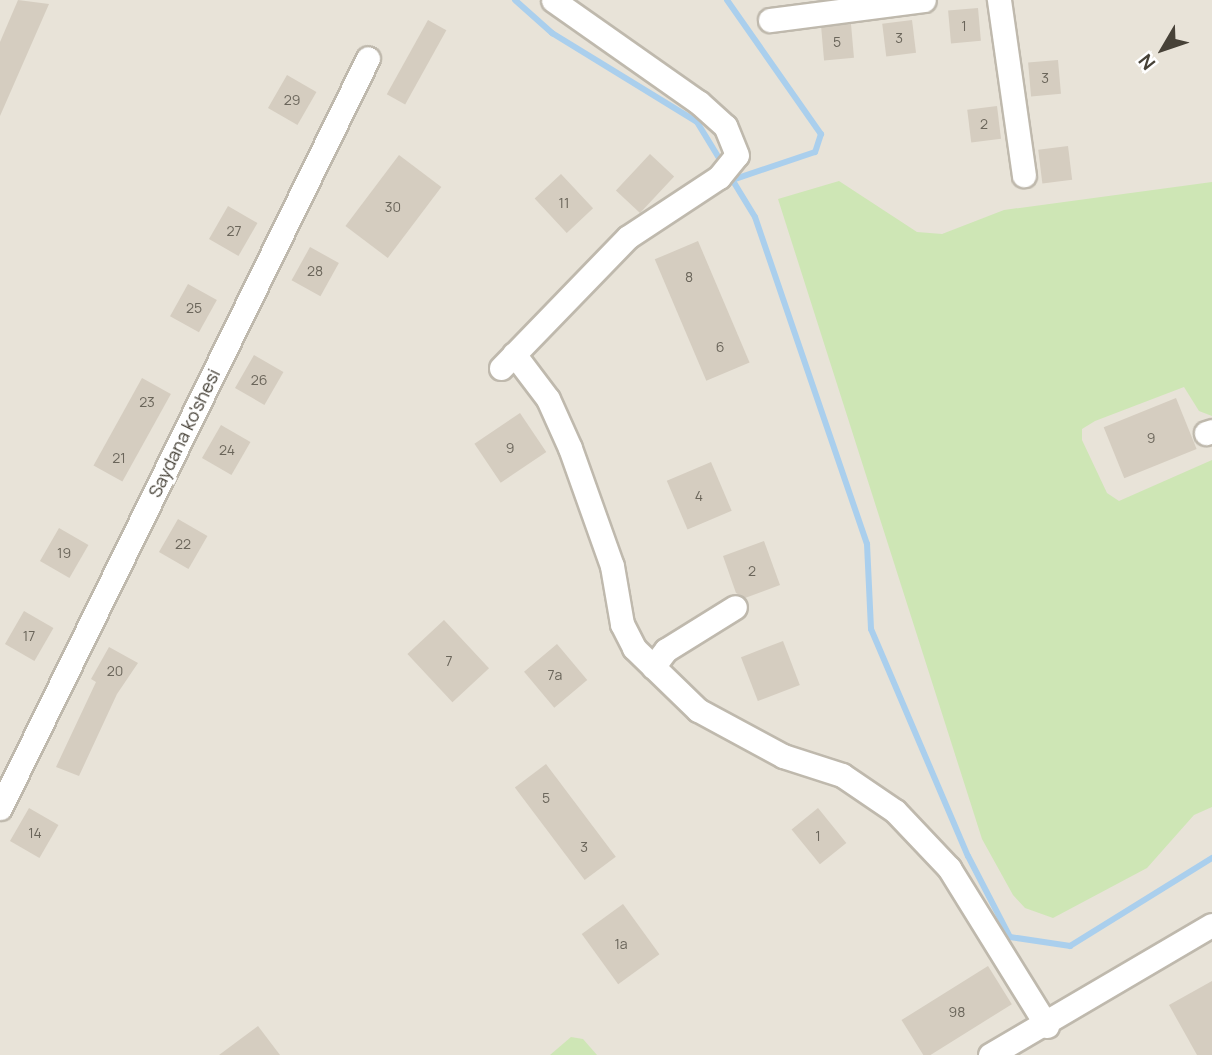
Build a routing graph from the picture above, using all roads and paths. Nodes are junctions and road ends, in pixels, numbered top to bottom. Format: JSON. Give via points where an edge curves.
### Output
{"nodes":[{"id":1,"x":553,"y":0,"type":"edge"},
{"id":2,"x":924,"y":0,"type":"edge"},
{"id":3,"x":999,"y":0,"type":"edge"},
{"id":4,"x":770,"y":20,"type":"dead end"},
{"id":5,"x":368,"y":58,"type":"dead end"},
{"id":6,"x":1024,"y":175,"type":"dead end"},
{"id":7,"x":735,"y":607,"type":"dead end"},
{"id":8,"x":653,"y":667,"type":"junction"},
{"id":9,"x":0,"y":808,"type":"edge"},
{"id":10,"x":1212,"y":925,"type":"edge"},
{"id":11,"x":1047,"y":1026,"type":"junction"},
{"id":12,"x":990,"y":1055,"type":"edge"}],
"edges":[{"from":1,"to":8,"type":"street","via":[[698,102],[725,126],[737,155],[719,177],[628,237],[508,361],[548,399],[612,566],[622,624],[634,648]]},
{"from":2,"to":4,"type":"street"},
{"from":3,"to":6,"type":"street"},
{"from":5,"to":9,"type":"street","name":"Saydana ko'shesi"},
{"from":7,"to":8,"type":"street","via":[[666,650]]},
{"from":8,"to":11,"type":"street","via":[[698,710],[783,756],[842,775],[895,811],[949,868]]},
{"from":10,"to":11,"type":"street"},
{"from":11,"to":12,"type":"street"}]}
